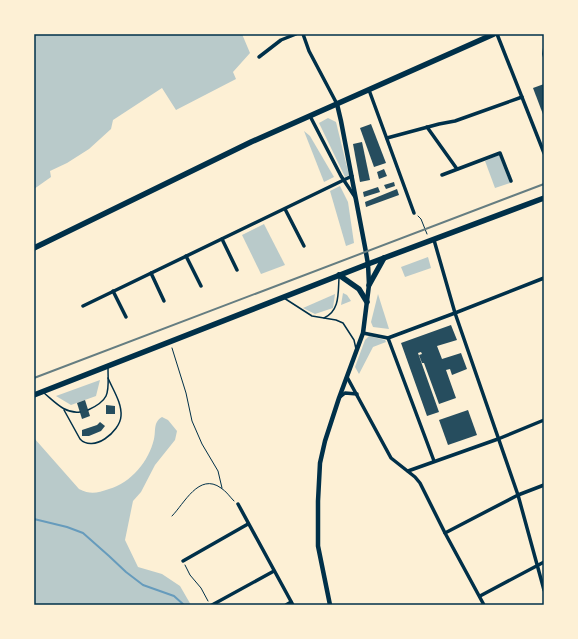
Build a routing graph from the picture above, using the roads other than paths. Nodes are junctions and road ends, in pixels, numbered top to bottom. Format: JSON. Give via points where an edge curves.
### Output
{"nodes":[{"id":1,"x":296,"y":34,"type":"edge"},
{"id":2,"x":303,"y":34,"type":"edge"},
{"id":3,"x":494,"y":34,"type":"edge"},
{"id":4,"x":497,"y":34,"type":"edge"},
{"id":5,"x":260,"y":57,"type":"dead end"},
{"id":6,"x":369,"y":90,"type":"junction"},
{"id":7,"x":522,"y":97,"type":"junction"},
{"id":8,"x":337,"y":104,"type":"junction"},
{"id":9,"x":310,"y":116,"type":"junction"},
{"id":10,"x":427,"y":127,"type":"junction"},
{"id":11,"x":387,"y":138,"type":"junction"},
{"id":12,"x":544,"y":153,"type":"edge"},
{"id":13,"x":457,"y":170,"type":"junction"},
{"id":14,"x":352,"y":176,"type":"junction"},
{"id":15,"x":442,"y":176,"type":"dead end"},
{"id":16,"x":344,"y":181,"type":"junction"},
{"id":17,"x":510,"y":181,"type":"dead end"},
{"id":18,"x":544,"y":198,"type":"edge"},
{"id":19,"x":356,"y":200,"type":"junction"},
{"id":20,"x":284,"y":209,"type":"junction"},
{"id":21,"x":414,"y":213,"type":"road end"},
{"id":22,"x":222,"y":239,"type":"junction"},
{"id":23,"x":434,"y":240,"type":"junction"},
{"id":24,"x":304,"y":246,"type":"dead end"},
{"id":25,"x":34,"y":248,"type":"edge"},
{"id":26,"x":186,"y":256,"type":"junction"},
{"id":27,"x":384,"y":258,"type":"junction"},
{"id":28,"x":368,"y":264,"type":"junction"},
{"id":29,"x":237,"y":270,"type":"dead end"},
{"id":30,"x":151,"y":273,"type":"junction"},
{"id":31,"x":339,"y":275,"type":"junction"},
{"id":32,"x":544,"y":278,"type":"edge"},
{"id":33,"x":369,"y":285,"type":"junction"},
{"id":34,"x":201,"y":286,"type":"dead end"},
{"id":35,"x":113,"y":291,"type":"junction"},
{"id":36,"x":283,"y":297,"type":"junction"},
{"id":37,"x":164,"y":301,"type":"dead end"},
{"id":38,"x":367,"y":302,"type":"junction"},
{"id":39,"x":83,"y":306,"type":"dead end"},
{"id":40,"x":455,"y":313,"type":"junction"},
{"id":41,"x":126,"y":317,"type":"dead end"},
{"id":42,"x":324,"y":318,"type":"junction"},
{"id":43,"x":363,"y":333,"type":"junction"},
{"id":44,"x":388,"y":338,"type":"junction"},
{"id":45,"x":356,"y":351,"type":"junction"},
{"id":46,"x":108,"y":366,"type":"junction"},
{"id":47,"x":346,"y":376,"type":"junction"},
{"id":48,"x":108,"y":378,"type":"junction"},
{"id":49,"x":43,"y":392,"type":"junction"},
{"id":50,"x":357,"y":394,"type":"junction"},
{"id":51,"x":34,"y":395,"type":"edge"},
{"id":52,"x":339,"y":398,"type":"junction"},
{"id":53,"x":64,"y":410,"type":"junction"},
{"id":54,"x":88,"y":410,"type":"dead end"},
{"id":55,"x":80,"y":412,"type":"dead end"},
{"id":56,"x":544,"y":420,"type":"edge"},
{"id":57,"x":498,"y":438,"type":"junction"},
{"id":58,"x":434,"y":462,"type":"junction"},
{"id":59,"x":408,"y":471,"type":"junction"},
{"id":60,"x":544,"y":485,"type":"edge"},
{"id":61,"x":518,"y":495,"type":"junction"},
{"id":62,"x":238,"y":504,"type":"road end"},
{"id":63,"x":248,"y":524,"type":"junction"},
{"id":64,"x":445,"y":533,"type":"junction"},
{"id":65,"x":183,"y":561,"type":"road end"},
{"id":66,"x":544,"y":562,"type":"edge"},
{"id":67,"x":537,"y":565,"type":"junction"},
{"id":68,"x":274,"y":571,"type":"junction"},
{"id":69,"x":544,"y":590,"type":"edge"},
{"id":70,"x":480,"y":596,"type":"junction"},
{"id":71,"x":292,"y":603,"type":"edge"},
{"id":72,"x":211,"y":605,"type":"edge"},
{"id":73,"x":286,"y":605,"type":"edge"},
{"id":74,"x":330,"y":605,"type":"edge"},
{"id":75,"x":484,"y":605,"type":"edge"}],
"edges":[{"from":1,"to":5,"type":"street","via":[[281,40]]},
{"from":2,"to":8,"type":"street"},
{"from":3,"to":6,"type":"main road"},
{"from":4,"to":7,"type":"street"},
{"from":6,"to":8,"type":"main road"},
{"from":6,"to":11,"type":"street"},
{"from":7,"to":10,"type":"street"},
{"from":7,"to":12,"type":"street"},
{"from":8,"to":9,"type":"main road"},
{"from":8,"to":14,"type":"street"},
{"from":9,"to":16,"type":"street"},
{"from":9,"to":25,"type":"main road","via":[[198,167]]},
{"from":10,"to":11,"type":"street"},
{"from":10,"to":13,"type":"street"},
{"from":11,"to":21,"type":"street"},
{"from":13,"to":15,"type":"street"},
{"from":13,"to":17,"type":"street","via":[[500,153]]},
{"from":14,"to":16,"type":"street"},
{"from":14,"to":19,"type":"street"},
{"from":16,"to":19,"type":"street"},
{"from":16,"to":20,"type":"street"},
{"from":18,"to":23,"type":"main road"},
{"from":19,"to":28,"type":"street"},
{"from":20,"to":22,"type":"street"},
{"from":20,"to":24,"type":"street"},
{"from":22,"to":26,"type":"street"},
{"from":22,"to":29,"type":"street"},
{"from":23,"to":27,"type":"main road"},
{"from":23,"to":40,"type":"street"},
{"from":26,"to":30,"type":"street"},
{"from":26,"to":34,"type":"street"},
{"from":27,"to":28,"type":"main road"},
{"from":27,"to":33,"type":"main road"},
{"from":28,"to":31,"type":"main road"},
{"from":28,"to":33,"type":"street"},
{"from":30,"to":35,"type":"street"},
{"from":30,"to":37,"type":"street"},
{"from":31,"to":36,"type":"main road"},
{"from":31,"to":38,"type":"main road","via":[[358,288]]},
{"from":31,"to":42,"type":"lane","via":[[337,306],[331,315]]},
{"from":32,"to":40,"type":"street"},
{"from":33,"to":38,"type":"street"},
{"from":35,"to":39,"type":"street"},
{"from":35,"to":41,"type":"street"},
{"from":36,"to":42,"type":"lane","via":[[306,313]]},
{"from":36,"to":46,"type":"main road"},
{"from":38,"to":43,"type":"street"},
{"from":40,"to":44,"type":"street"},
{"from":40,"to":57,"type":"street"},
{"from":42,"to":45,"type":"lane","via":[[342,323],[354,340]]},
{"from":43,"to":44,"type":"street"},
{"from":43,"to":45,"type":"street"},
{"from":44,"to":58,"type":"street"},
{"from":45,"to":47,"type":"street"},
{"from":46,"to":48,"type":"lane"},
{"from":46,"to":49,"type":"main road"},
{"from":47,"to":50,"type":"street"},
{"from":47,"to":52,"type":"street"},
{"from":48,"to":53,"type":"lane","via":[[121,414],[119,424],[110,435],[97,442],[83,442]]},
{"from":48,"to":54,"type":"lane","via":[[106,397]]},
{"from":49,"to":51,"type":"main road"},
{"from":49,"to":53,"type":"lane"},
{"from":50,"to":52,"type":"street","via":[[345,393]]},
{"from":50,"to":59,"type":"street","via":[[391,458]]},
{"from":52,"to":74,"type":"street","via":[[320,463],[318,501],[318,546]]},
{"from":53,"to":55,"type":"lane"},
{"from":56,"to":57,"type":"street"},
{"from":57,"to":58,"type":"street"},
{"from":57,"to":61,"type":"street"},
{"from":58,"to":59,"type":"street"},
{"from":59,"to":64,"type":"street","via":[[420,483]]},
{"from":60,"to":61,"type":"street"},
{"from":61,"to":64,"type":"street"},
{"from":61,"to":67,"type":"street"},
{"from":62,"to":63,"type":"street"},
{"from":63,"to":65,"type":"street"},
{"from":63,"to":68,"type":"street"},
{"from":64,"to":70,"type":"street"},
{"from":66,"to":67,"type":"street"},
{"from":67,"to":69,"type":"street"},
{"from":67,"to":70,"type":"street"},
{"from":68,"to":71,"type":"street"},
{"from":68,"to":72,"type":"street"},
{"from":70,"to":75,"type":"street"},
{"from":71,"to":73,"type":"street"}]}
